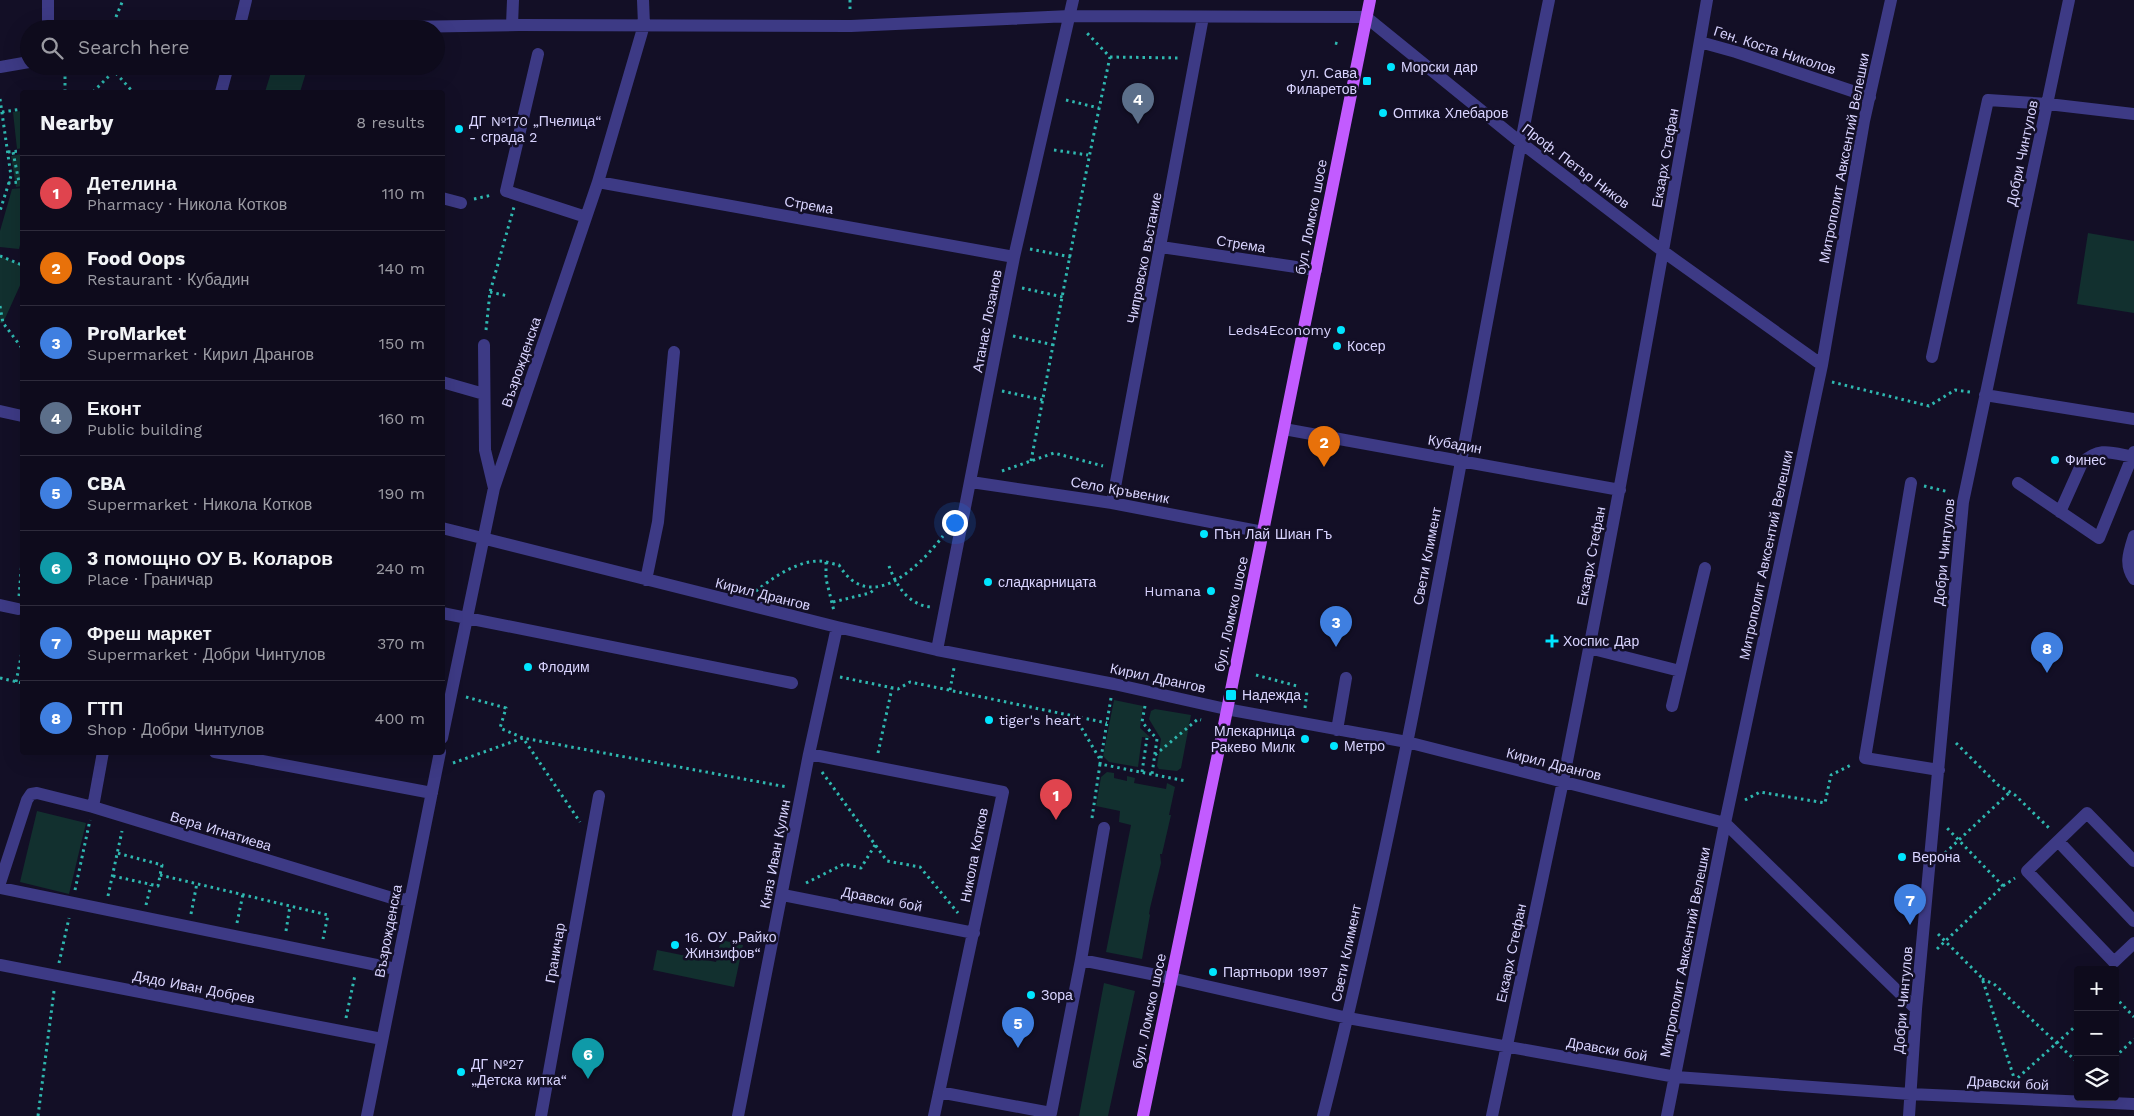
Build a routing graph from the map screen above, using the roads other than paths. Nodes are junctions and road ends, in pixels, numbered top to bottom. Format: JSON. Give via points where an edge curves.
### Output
{"nodes":[{"id":1,"x":48,"y":0,"type":"edge"},
{"id":2,"x":246,"y":0,"type":"edge"},
{"id":3,"x":513,"y":0,"type":"edge"},
{"id":4,"x":642,"y":0,"type":"edge"},
{"id":5,"x":1073,"y":0,"type":"edge"},
{"id":6,"x":1370,"y":0,"type":"edge"},
{"id":7,"x":1549,"y":0,"type":"edge"},
{"id":8,"x":1707,"y":0,"type":"edge"},
{"id":9,"x":1891,"y":0,"type":"edge"},
{"id":10,"x":2069,"y":0,"type":"edge"},
{"id":11,"x":1070,"y":16,"type":"junction"},
{"id":12,"x":1203,"y":17,"type":"junction"},
{"id":13,"x":1366,"y":18,"type":"junction"},
{"id":14,"x":48,"y":20,"type":"edge"},
{"id":15,"x":241,"y":20,"type":"edge"},
{"id":16,"x":512,"y":25,"type":"junction"},
{"id":17,"x":644,"y":25,"type":"junction"},
{"id":18,"x":445,"y":26,"type":"edge"},
{"id":19,"x":1700,"y":42,"type":"junction"},
{"id":20,"x":538,"y":54,"type":"dead end"},
{"id":21,"x":20,"y":64,"type":"edge"},
{"id":22,"x":0,"y":67,"type":"edge"},
{"id":23,"x":226,"y":75,"type":"edge"},
{"id":24,"x":222,"y":90,"type":"edge"},
{"id":25,"x":1870,"y":97,"type":"junction"},
{"id":26,"x":2048,"y":104,"type":"junction"},
{"id":27,"x":2134,"y":114,"type":"edge"},
{"id":28,"x":1520,"y":142,"type":"junction"},
{"id":29,"x":598,"y":182,"type":"junction"},
{"id":30,"x":445,"y":199,"type":"edge"},
{"id":31,"x":461,"y":203,"type":"road end"},
{"id":32,"x":586,"y":217,"type":"junction"},
{"id":33,"x":1161,"y":247,"type":"junction"},
{"id":34,"x":1016,"y":252,"type":"junction"},
{"id":35,"x":1664,"y":252,"type":"junction"},
{"id":36,"x":1316,"y":270,"type":"junction"},
{"id":37,"x":484,"y":345,"type":"road end"},
{"id":38,"x":674,"y":352,"type":"dead end"},
{"id":39,"x":1932,"y":357,"type":"dead end"},
{"id":40,"x":1822,"y":366,"type":"junction"},
{"id":41,"x":445,"y":383,"type":"edge"},
{"id":42,"x":484,"y":394,"type":"junction"},
{"id":43,"x":1985,"y":394,"type":"junction"},
{"id":44,"x":0,"y":411,"type":"edge"},
{"id":45,"x":20,"y":416,"type":"edge"},
{"id":46,"x":2134,"y":419,"type":"edge"},
{"id":47,"x":1284,"y":429,"type":"junction"},
{"id":48,"x":2133,"y":455,"type":"edge"},
{"id":49,"x":1461,"y":460,"type":"junction"},
{"id":50,"x":971,"y":482,"type":"junction"},
{"id":51,"x":1911,"y":483,"type":"road end"},
{"id":52,"x":2018,"y":484,"type":"dead end"},
{"id":53,"x":494,"y":488,"type":"junction"},
{"id":54,"x":1620,"y":490,"type":"junction"},
{"id":55,"x":1112,"y":503,"type":"junction"},
{"id":56,"x":2060,"y":512,"type":"junction"},
{"id":57,"x":445,"y":529,"type":"edge"},
{"id":58,"x":1263,"y":532,"type":"junction"},
{"id":59,"x":2134,"y":536,"type":"edge"},
{"id":60,"x":483,"y":540,"type":"junction"},
{"id":61,"x":1705,"y":568,"type":"dead end"},
{"id":62,"x":2134,"y":578,"type":"edge"},
{"id":63,"x":646,"y":580,"type":"junction"},
{"id":64,"x":0,"y":605,"type":"edge"},
{"id":65,"x":18,"y":610,"type":"road end"},
{"id":66,"x":445,"y":614,"type":"edge"},
{"id":67,"x":468,"y":619,"type":"junction"},
{"id":68,"x":837,"y":627,"type":"junction"},
{"id":69,"x":1588,"y":648,"type":"junction"},
{"id":70,"x":938,"y":650,"type":"junction"},
{"id":71,"x":1680,"y":671,"type":"junction"},
{"id":72,"x":1346,"y":678,"type":"dead end"},
{"id":73,"x":792,"y":684,"type":"dead end"},
{"id":74,"x":1672,"y":706,"type":"dead end"},
{"id":75,"x":1226,"y":709,"type":"junction"},
{"id":76,"x":445,"y":723,"type":"edge"},
{"id":77,"x":1337,"y":730,"type":"junction"},
{"id":78,"x":1407,"y":742,"type":"junction"},
{"id":79,"x":809,"y":754,"type":"junction"},
{"id":80,"x":102,"y":755,"type":"edge"},
{"id":81,"x":231,"y":755,"type":"edge"},
{"id":82,"x":439,"y":755,"type":"edge"},
{"id":83,"x":1939,"y":770,"type":"junction"},
{"id":84,"x":1562,"y":782,"type":"junction"},
{"id":85,"x":432,"y":793,"type":"junction"},
{"id":86,"x":599,"y":796,"type":"dead end"},
{"id":87,"x":93,"y":807,"type":"junction"},
{"id":88,"x":1725,"y":823,"type":"junction"},
{"id":89,"x":1104,"y":828,"type":"road end"},
{"id":90,"x":2059,"y":840,"type":"junction"},
{"id":91,"x":2134,"y":861,"type":"edge"},
{"id":92,"x":0,"y":882,"type":"edge"},
{"id":93,"x":0,"y":888,"type":"edge"},
{"id":94,"x":783,"y":895,"type":"junction"},
{"id":95,"x":409,"y":900,"type":"junction"},
{"id":96,"x":2134,"y":921,"type":"edge"},
{"id":97,"x":974,"y":933,"type":"junction"},
{"id":98,"x":2134,"y":943,"type":"edge"},
{"id":99,"x":1081,"y":960,"type":"junction"},
{"id":100,"x":0,"y":964,"type":"edge"},
{"id":101,"x":396,"y":969,"type":"junction"},
{"id":102,"x":1172,"y":978,"type":"junction"},
{"id":103,"x":1916,"y":1009,"type":"junction"},
{"id":104,"x":1348,"y":1018,"type":"junction"},
{"id":105,"x":382,"y":1039,"type":"junction"},
{"id":106,"x":1506,"y":1046,"type":"junction"},
{"id":107,"x":1676,"y":1077,"type":"junction"},
{"id":108,"x":939,"y":1092,"type":"junction"},
{"id":109,"x":1910,"y":1094,"type":"junction"},
{"id":110,"x":2134,"y":1104,"type":"edge"},
{"id":111,"x":367,"y":1116,"type":"edge"},
{"id":112,"x":541,"y":1116,"type":"edge"},
{"id":113,"x":738,"y":1116,"type":"edge"},
{"id":114,"x":934,"y":1116,"type":"edge"},
{"id":115,"x":1143,"y":1116,"type":"edge"},
{"id":116,"x":1323,"y":1116,"type":"edge"},
{"id":117,"x":1492,"y":1116,"type":"edge"},
{"id":118,"x":1667,"y":1116,"type":"edge"},
{"id":119,"x":1909,"y":1116,"type":"edge"}],
"edges":[{"from":1,"to":14,"type":"street"},
{"from":2,"to":15,"type":"street"},
{"from":3,"to":16,"type":"street"},
{"from":4,"to":17,"type":"street","name":"Възрожденска"},
{"from":5,"to":11,"type":"street","name":"Атанас Лозанов"},
{"from":6,"to":13,"type":"main road","name":"бул. Ломско шосе"},
{"from":7,"to":28,"type":"street","name":"Свети Климент"},
{"from":8,"to":19,"type":"street","name":"Екзарх Стефан"},
{"from":9,"to":25,"type":"street","name":"Митрополит Авксентий Велешки"},
{"from":10,"to":26,"type":"street","name":"Добри Чинтулов"},
{"from":11,"to":12,"type":"street"},
{"from":11,"to":17,"type":"street","via":[[851,26]]},
{"from":11,"to":34,"type":"street","name":"Атанас Лозанов"},
{"from":12,"to":13,"type":"street"},
{"from":12,"to":33,"type":"street","name":"Чипровско въстание"},
{"from":13,"to":28,"type":"street","name":"Проф. Петър Ников"},
{"from":13,"to":36,"type":"main road","name":"бул. Ломско шосе"},
{"from":16,"to":17,"type":"street"},
{"from":16,"to":18,"type":"street"},
{"from":17,"to":29,"type":"street","name":"Възрожденска"},
{"from":19,"to":25,"type":"street","name":"Ген. Коста Николов"},
{"from":19,"to":35,"type":"street","name":"Екзарх Стефан"},
{"from":20,"to":32,"type":"street","via":[[512,193]]},
{"from":21,"to":22,"type":"street"},
{"from":23,"to":24,"type":"street"},
{"from":25,"to":40,"type":"street","name":"Митрополит Авксентий Велешки"},
{"from":26,"to":27,"type":"street"},
{"from":26,"to":39,"type":"street","via":[[1988,100]]},
{"from":26,"to":43,"type":"street","name":"Добри Чинтулов"},
{"from":28,"to":35,"type":"street","name":"Проф. Петър Ников"},
{"from":28,"to":49,"type":"street","name":"Свети Климент"},
{"from":29,"to":32,"type":"street","name":"Възрожденска"},
{"from":29,"to":34,"type":"street","name":"Стрема"},
{"from":30,"to":31,"type":"street"},
{"from":32,"to":53,"type":"street","name":"Възрожденска"},
{"from":33,"to":36,"type":"street","name":"Стрема"},
{"from":33,"to":55,"type":"street","name":"Чипровско въстание"},
{"from":34,"to":50,"type":"street","name":"Атанас Лозанов"},
{"from":35,"to":40,"type":"street","name":"Проф. Петър Ников"},
{"from":35,"to":54,"type":"street","name":"Екзарх Стефан"},
{"from":36,"to":47,"type":"main road","name":"бул. Ломско шосе"},
{"from":37,"to":42,"type":"street"},
{"from":38,"to":63,"type":"street","via":[[658,522]]},
{"from":40,"to":88,"type":"street","name":"Митрополит Авксентий Велешки"},
{"from":41,"to":42,"type":"street"},
{"from":42,"to":53,"type":"street","via":[[485,450]]},
{"from":43,"to":46,"type":"street"},
{"from":43,"to":83,"type":"street","name":"Добри Чинтулов","via":[[1965,495]]},
{"from":44,"to":45,"type":"street"},
{"from":47,"to":49,"type":"street","name":"Кубадин"},
{"from":47,"to":58,"type":"main road","name":"бул. Ломско шосе"},
{"from":48,"to":56,"type":"street","via":[[2106,451],[2088,458],[2082,463]]},
{"from":48,"to":56,"type":"street","via":[[2099,538]]},
{"from":49,"to":54,"type":"street","name":"Кубадин"},
{"from":49,"to":78,"type":"street","name":"Свети Климент"},
{"from":50,"to":55,"type":"street","name":"Село Кръвеник"},
{"from":50,"to":70,"type":"street","name":"Атанас Лозанов"},
{"from":51,"to":83,"type":"street","via":[[1865,758]]},
{"from":52,"to":56,"type":"street"},
{"from":53,"to":60,"type":"street","name":"Възрожденска"},
{"from":54,"to":69,"type":"street","name":"Екзарх Стефан"},
{"from":55,"to":58,"type":"street","name":"Село Кръвеник"},
{"from":57,"to":60,"type":"street","name":"Кирил Дрангов"},
{"from":58,"to":75,"type":"main road","name":"бул. Ломско шосе"},
{"from":59,"to":62,"type":"street","via":[[2127,557]]},
{"from":60,"to":63,"type":"street","name":"Кирил Дрангов"},
{"from":60,"to":67,"type":"street","name":"Възрожденска"},
{"from":61,"to":71,"type":"street"},
{"from":63,"to":68,"type":"street","name":"Кирил Дрангов"},
{"from":64,"to":65,"type":"street"},
{"from":66,"to":67,"type":"street"},
{"from":67,"to":73,"type":"street"},
{"from":67,"to":76,"type":"street","name":"Възрожденска"},
{"from":68,"to":70,"type":"street","name":"Кирил Дрангов"},
{"from":68,"to":79,"type":"street","name":"Княз Иван Кулин"},
{"from":69,"to":71,"type":"street"},
{"from":69,"to":84,"type":"street","name":"Екзарх Стефан"},
{"from":70,"to":75,"type":"street","name":"Кирил Дрангов"},
{"from":71,"to":74,"type":"street"},
{"from":72,"to":77,"type":"street"},
{"from":75,"to":77,"type":"street","name":"Кирил Дрангов"},
{"from":75,"to":102,"type":"main road","name":"бул. Ломско шосе"},
{"from":77,"to":78,"type":"street","name":"Кирил Дрангов"},
{"from":78,"to":84,"type":"street","name":"Кирил Дрангов"},
{"from":78,"to":104,"type":"street","name":"Свети Климент"},
{"from":79,"to":94,"type":"street","name":"Княз Иван Кулин"},
{"from":79,"to":97,"type":"street","name":"Никола Котков","via":[[1002,792]]},
{"from":80,"to":87,"type":"street"},
{"from":81,"to":85,"type":"street"},
{"from":82,"to":85,"type":"street","name":"Възрожденска"},
{"from":83,"to":103,"type":"street","name":"Добри Чинтулов"},
{"from":84,"to":88,"type":"street","name":"Кирил Дрангов"},
{"from":84,"to":106,"type":"street","name":"Екзарх Стефан"},
{"from":85,"to":95,"type":"street","name":"Възрожденска"},
{"from":86,"to":112,"type":"street","name":"Граничар"},
{"from":87,"to":92,"type":"street","name":"Вера Игнатиева","via":[[30,794]]},
{"from":87,"to":95,"type":"street","name":"Вера Игнатиева","via":[[392,898]]},
{"from":88,"to":103,"type":"street"},
{"from":88,"to":107,"type":"street","name":"Митрополит Авксентий Велешки"},
{"from":89,"to":99,"type":"street"},
{"from":90,"to":91,"type":"street","via":[[2087,813]]},
{"from":90,"to":96,"type":"street"},
{"from":90,"to":98,"type":"street","via":[[2027,871],[2114,962]]},
{"from":93,"to":101,"type":"street"},
{"from":94,"to":97,"type":"street","name":"Дравски бой"},
{"from":94,"to":113,"type":"street","name":"Княз Иван Кулин"},
{"from":95,"to":101,"type":"street","name":"Възрожденска"},
{"from":97,"to":108,"type":"street","name":"Никола Котков"},
{"from":99,"to":102,"type":"street","name":"Дравски бой"},
{"from":99,"to":108,"type":"street","via":[[1051,1113]]},
{"from":100,"to":105,"type":"street","name":"Дядо Иван Добрев"},
{"from":101,"to":105,"type":"street","name":"Възрожденска"},
{"from":102,"to":104,"type":"street","name":"Дравски бой"},
{"from":102,"to":115,"type":"main road","name":"бул. Ломско шосе"},
{"from":103,"to":109,"type":"street","name":"Добри Чинтулов"},
{"from":104,"to":106,"type":"street","name":"Дравски бой"},
{"from":104,"to":116,"type":"street","name":"Свети Климент"},
{"from":105,"to":111,"type":"street","name":"Възрожденска"},
{"from":106,"to":107,"type":"street","name":"Дравски бой"},
{"from":106,"to":117,"type":"street","name":"Екзарх Стефан"},
{"from":107,"to":109,"type":"street","name":"Дравски бой"},
{"from":107,"to":118,"type":"street","name":"Митрополит Авксентий Велешки"},
{"from":108,"to":114,"type":"street","name":"Никола Котков"},
{"from":109,"to":110,"type":"street","name":"Дравски бой"},
{"from":109,"to":119,"type":"street","name":"Добри Чинтулов"}]}
